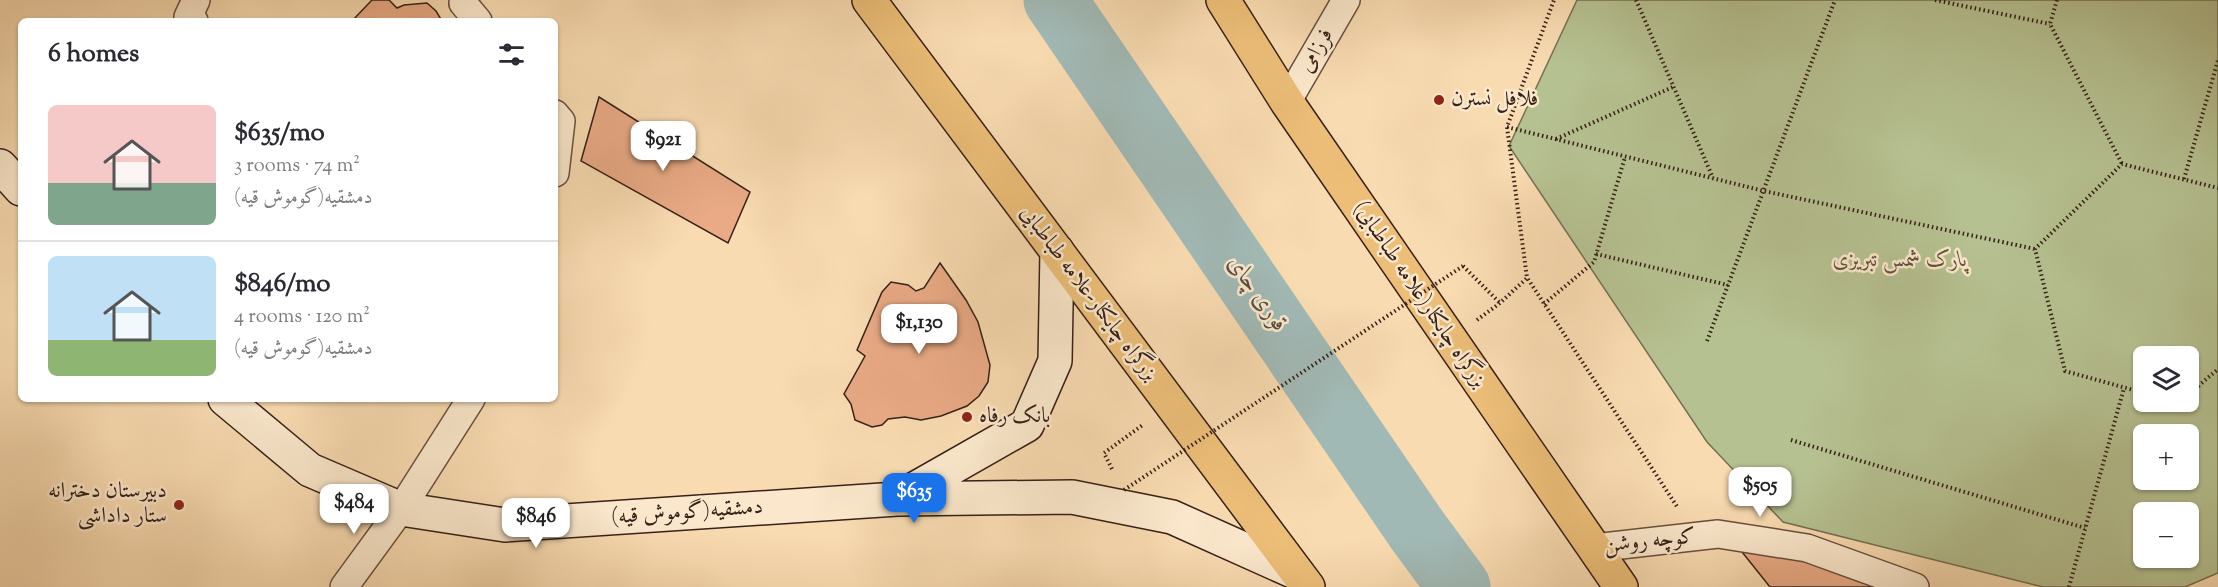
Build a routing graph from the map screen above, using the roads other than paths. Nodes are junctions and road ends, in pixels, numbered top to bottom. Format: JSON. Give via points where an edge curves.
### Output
{"nodes":[{"id":1,"x":196,"y":0,"type":"edge"},
{"id":2,"x":869,"y":0,"type":"edge"},
{"id":3,"x":1223,"y":0,"type":"edge"},
{"id":4,"x":1346,"y":0,"type":"edge"},
{"id":5,"x":190,"y":18,"type":"edge"},
{"id":6,"x":1287,"y":102,"type":"junction"},
{"id":7,"x":558,"y":118,"type":"edge"},
{"id":8,"x":558,"y":147,"type":"edge"},
{"id":9,"x":0,"y":166,"type":"edge"},
{"id":10,"x":18,"y":186,"type":"edge"},
{"id":11,"x":1057,"y":251,"type":"junction"},
{"id":12,"x":229,"y":402,"type":"edge"},
{"id":13,"x":469,"y":402,"type":"edge"},
{"id":14,"x":897,"y":499,"type":"junction"},
{"id":15,"x":401,"y":509,"type":"junction"},
{"id":16,"x":1594,"y":548,"type":"junction"},
{"id":17,"x":1303,"y":580,"type":"edge"},
{"id":18,"x":344,"y":587,"type":"edge"},
{"id":19,"x":1621,"y":587,"type":"edge"},
{"id":20,"x":1916,"y":587,"type":"edge"}],
"edges":[{"from":1,"to":5,"type":"street"},
{"from":2,"to":11,"type":"highway","name":"بزرگراه چایکنار-علامه طباطبایی"},
{"from":3,"to":6,"type":"highway","name":"بزرگراه چایکنار(علامه طباطبایی)"},
{"from":4,"to":6,"type":"street","name":"فرزامی"},
{"from":6,"to":16,"type":"highway","name":"بزرگراه چایکنار(علامه طباطبایی)"},
{"from":7,"to":8,"type":"street"},
{"from":9,"to":10,"type":"main road"},
{"from":11,"to":14,"type":"main road","via":[[1055,361],[1027,425]]},
{"from":11,"to":17,"type":"highway","name":"بزرگراه چایکنار-علامه طباطبایی"},
{"from":12,"to":15,"type":"main road","name":"دمشقیه(گوموش قیه)","via":[[310,470]]},
{"from":13,"to":15,"type":"street"},
{"from":14,"to":15,"type":"main road","name":"دمشقیه(گوموش قیه)","via":[[505,525]]},
{"from":14,"to":17,"type":"main road","name":"دمشقیه(گوموش قیه)","via":[[1072,497],[1172,517]]},
{"from":15,"to":18,"type":"street"},
{"from":16,"to":19,"type":"highway","name":"بزرگراه چایکنار(علامه طباطبایی)"},
{"from":16,"to":20,"type":"street","name":"کوچه روشن","via":[[1718,534],[1807,548]]}]}
